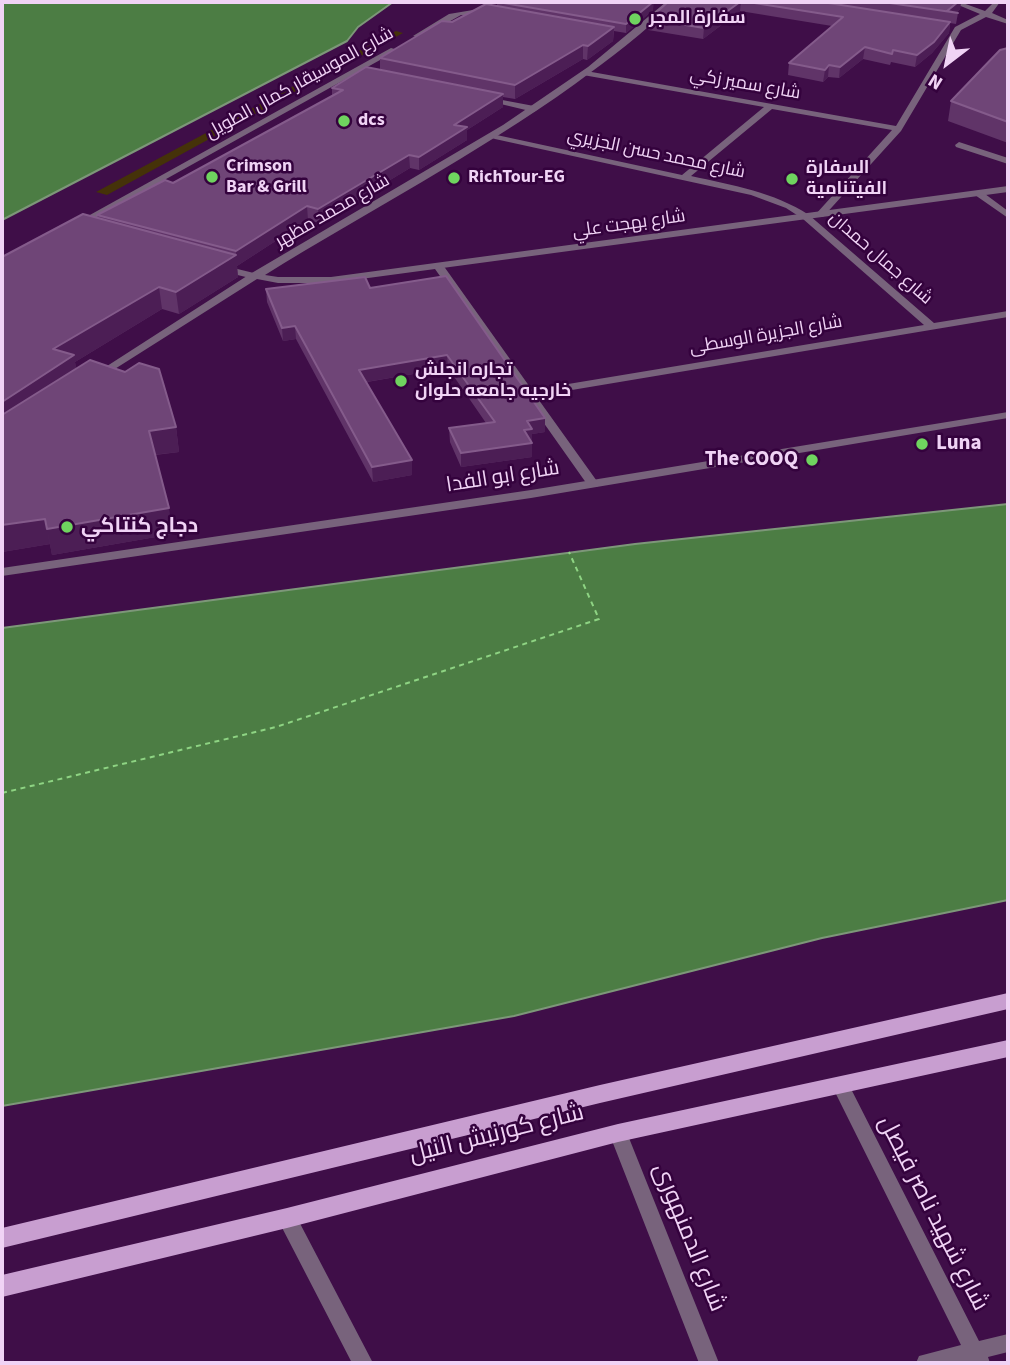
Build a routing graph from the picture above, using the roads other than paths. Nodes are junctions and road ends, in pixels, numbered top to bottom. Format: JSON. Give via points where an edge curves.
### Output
{"nodes":[{"id":1,"x":670,"y":2,"type":"edge"},
{"id":2,"x":954,"y":2,"type":"edge"},
{"id":3,"x":997,"y":2,"type":"edge"},
{"id":4,"x":986,"y":14,"type":"junction"},
{"id":5,"x":500,"y":15,"type":"edge"},
{"id":6,"x":1008,"y":22,"type":"edge"},
{"id":7,"x":945,"y":27,"type":"edge"},
{"id":8,"x":958,"y":29,"type":"junction"},
{"id":9,"x":617,"y":37,"type":"edge"},
{"id":10,"x":630,"y":39,"type":"junction"},
{"id":11,"x":357,"y":72,"type":"junction"},
{"id":12,"x":586,"y":73,"type":"junction"},
{"id":13,"x":371,"y":75,"type":"edge"},
{"id":14,"x":479,"y":97,"type":"edge"},
{"id":15,"x":772,"y":105,"type":"junction"},
{"id":16,"x":534,"y":109,"type":"junction"},
{"id":17,"x":898,"y":129,"type":"junction"},
{"id":18,"x":495,"y":135,"type":"junction"},
{"id":19,"x":958,"y":145,"type":"dead end"},
{"id":20,"x":1008,"y":161,"type":"edge"},
{"id":21,"x":685,"y":177,"type":"junction"},
{"id":22,"x":1008,"y":189,"type":"edge"},
{"id":23,"x":978,"y":193,"type":"junction"},
{"id":24,"x":820,"y":215,"type":"junction"},
{"id":25,"x":1008,"y":215,"type":"edge"},
{"id":26,"x":806,"y":217,"type":"junction"},
{"id":27,"x":73,"y":227,"type":"junction"},
{"id":28,"x":86,"y":231,"type":"edge"},
{"id":29,"x":61,"y":233,"type":"edge"},
{"id":30,"x":212,"y":266,"type":"edge"},
{"id":31,"x":439,"y":267,"type":"junction"},
{"id":32,"x":254,"y":276,"type":"junction"},
{"id":33,"x":1008,"y":314,"type":"edge"},
{"id":34,"x":931,"y":326,"type":"junction"},
{"id":35,"x":81,"y":386,"type":"edge"},
{"id":36,"x":529,"y":394,"type":"junction"},
{"id":37,"x":1008,"y":415,"type":"edge"},
{"id":38,"x":593,"y":484,"type":"junction"},
{"id":39,"x":2,"y":572,"type":"edge"},
{"id":40,"x":1008,"y":1001,"type":"edge"},
{"id":41,"x":1008,"y":1048,"type":"edge"},
{"id":42,"x":841,"y":1086,"type":"junction"},
{"id":43,"x":618,"y":1133,"type":"junction"},
{"id":44,"x":287,"y":1217,"type":"junction"},
{"id":45,"x":2,"y":1238,"type":"edge"},
{"id":46,"x":2,"y":1286,"type":"edge"},
{"id":47,"x":1008,"y":1343,"type":"edge"},
{"id":48,"x":977,"y":1357,"type":"edge"},
{"id":49,"x":363,"y":1363,"type":"edge"},
{"id":50,"x":709,"y":1363,"type":"edge"},
{"id":51,"x":926,"y":1363,"type":"edge"}],
"edges":[{"from":1,"to":10,"type":"street","name":"شارع محمد مظهر"},
{"from":2,"to":4,"type":"street"},
{"from":3,"to":4,"type":"street"},
{"from":4,"to":6,"type":"street"},
{"from":4,"to":8,"type":"street"},
{"from":5,"to":11,"type":"street","name":"شارع الموسيقار كمال الطويل","via":[[457,12]]},
{"from":7,"to":8,"type":"street"},
{"from":8,"to":17,"type":"street"},
{"from":9,"to":10,"type":"street"},
{"from":10,"to":12,"type":"street","name":"شارع محمد مظهر"},
{"from":11,"to":13,"type":"street"},
{"from":11,"to":27,"type":"street","name":"شارع الموسيقار كمال الطويل"},
{"from":12,"to":15,"type":"street","name":"شارع سمير زكي"},
{"from":12,"to":16,"type":"street","name":"شارع محمد مظهر"},
{"from":14,"to":16,"type":"street"},
{"from":15,"to":17,"type":"street","name":"شارع سمير زكي"},
{"from":15,"to":21,"type":"street"},
{"from":16,"to":18,"type":"street","name":"شارع محمد مظهر"},
{"from":17,"to":24,"type":"street"},
{"from":18,"to":21,"type":"street","name":"شارع محمد حسن الجزيري"},
{"from":18,"to":32,"type":"street","name":"شارع محمد مظهر"},
{"from":19,"to":20,"type":"street"},
{"from":21,"to":26,"type":"street","name":"شارع محمد حسن الجزيري","via":[[766,197]]},
{"from":22,"to":23,"type":"street","name":"شارع بهجت علي"},
{"from":23,"to":24,"type":"street","name":"شارع بهجت علي"},
{"from":23,"to":25,"type":"street"},
{"from":24,"to":26,"type":"street","name":"شارع بهجت علي"},
{"from":26,"to":31,"type":"street","name":"شارع بهجت علي"},
{"from":26,"to":34,"type":"street","name":"شارع جمال حمدان"},
{"from":27,"to":28,"type":"street"},
{"from":27,"to":29,"type":"street","name":"شارع الموسيقار كمال الطويل"},
{"from":30,"to":32,"type":"street","name":"شارع بهجت علي"},
{"from":31,"to":32,"type":"street","name":"شارع بهجت علي","via":[[304,281]]},
{"from":31,"to":36,"type":"street"},
{"from":32,"to":35,"type":"street","name":"شارع محمد مظهر"},
{"from":33,"to":34,"type":"street","name":"شارع الجزيرة الوسطى"},
{"from":34,"to":36,"type":"street","name":"شارع الجزيرة الوسطى"},
{"from":36,"to":38,"type":"street"},
{"from":37,"to":38,"type":"street","name":"شارع ابو الفدا"},
{"from":38,"to":39,"type":"street","name":"شارع ابو الفدا"},
{"from":40,"to":45,"type":"main road","name":"شارع كورنيش النيل"},
{"from":41,"to":42,"type":"main road","name":"شارع كورنيش النيل"},
{"from":42,"to":43,"type":"main road","name":"شارع كورنيش النيل"},
{"from":42,"to":48,"type":"street","name":"شارع شهيد ناصر فيصل"},
{"from":43,"to":44,"type":"main road","name":"شارع كورنيش النيل"},
{"from":43,"to":50,"type":"street","name":"شارع الدمنهورى"},
{"from":44,"to":46,"type":"main road","name":"شارع كورنيش النيل"},
{"from":44,"to":49,"type":"street"},
{"from":47,"to":48,"type":"street"},
{"from":48,"to":51,"type":"street"}]}
